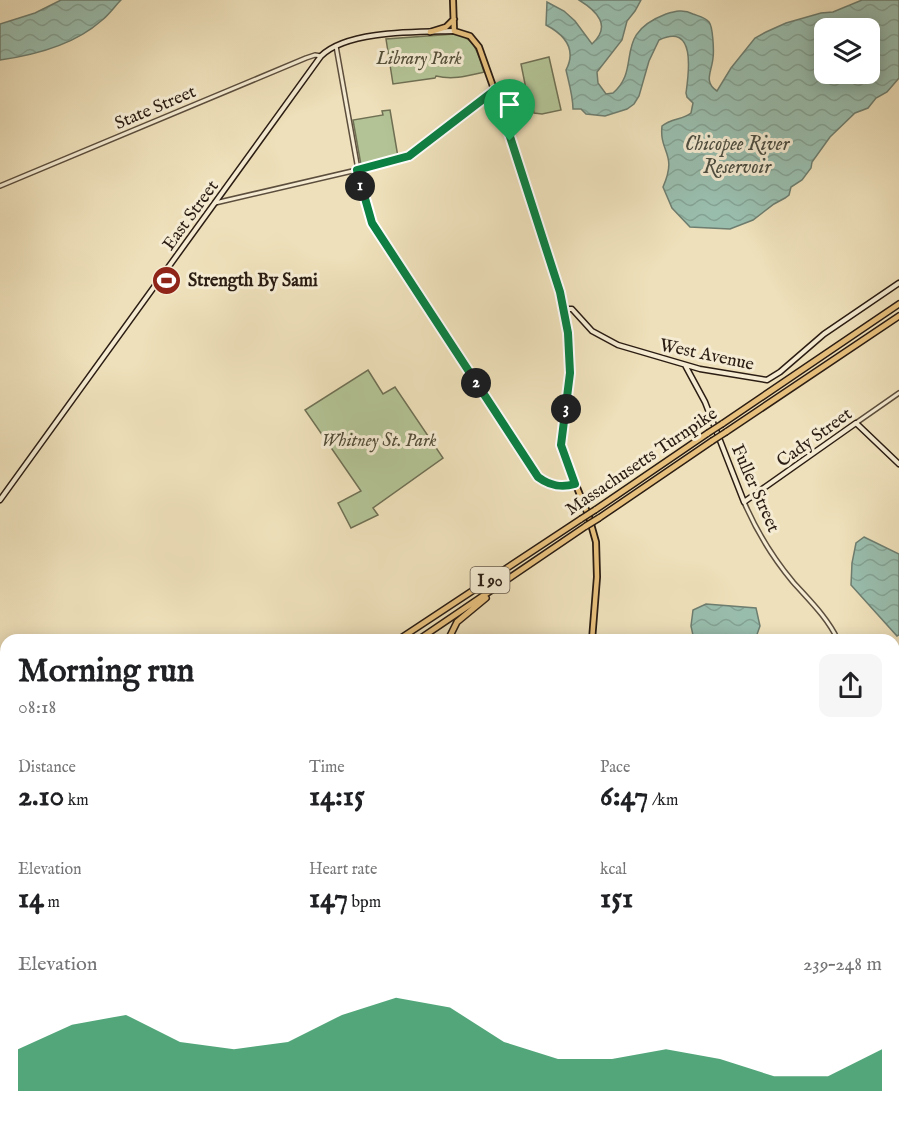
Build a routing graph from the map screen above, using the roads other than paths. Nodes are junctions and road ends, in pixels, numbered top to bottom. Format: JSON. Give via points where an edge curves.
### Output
{"nodes":[{"id":1,"x":453,"y":0,"type":"edge"},
{"id":2,"x":454,"y":19,"type":"junction"},
{"id":3,"x":454,"y":31,"type":"junction"},
{"id":4,"x":430,"y":32,"type":"junction"},
{"id":5,"x":470,"y":36,"type":"junction"},
{"id":6,"x":336,"y":45,"type":"junction"},
{"id":7,"x":321,"y":56,"type":"junction"},
{"id":8,"x":495,"y":90,"type":"junction"},
{"id":9,"x":357,"y":170,"type":"junction"},
{"id":10,"x":0,"y":186,"type":"edge"},
{"id":11,"x":215,"y":203,"type":"junction"},
{"id":12,"x":899,"y":283,"type":"edge"},
{"id":13,"x":899,"y":304,"type":"edge"},
{"id":14,"x":564,"y":309,"type":"junction"},
{"id":15,"x":899,"y":316,"type":"edge"},
{"id":16,"x":686,"y":366,"type":"junction"},
{"id":17,"x":899,"y":393,"type":"edge"},
{"id":18,"x":856,"y":423,"type":"junction"},
{"id":19,"x":899,"y":464,"type":"edge"},
{"id":20,"x":575,"y":484,"type":"junction"},
{"id":21,"x":0,"y":500,"type":"edge"},
{"id":22,"x":744,"y":502,"type":"junction"},
{"id":23,"x":537,"y":559,"type":"junction"},
{"id":24,"x":407,"y":634,"type":"edge"},
{"id":25,"x":427,"y":634,"type":"edge"},
{"id":26,"x":451,"y":634,"type":"edge"},
{"id":27,"x":593,"y":634,"type":"edge"},
{"id":28,"x":835,"y":634,"type":"edge"}],
"edges":[{"from":1,"to":2,"type":"main road"},
{"from":2,"to":3,"type":"main road"},
{"from":2,"to":4,"type":"main road"},
{"from":2,"to":5,"type":"main road"},
{"from":3,"to":4,"type":"main road","name":"East Street"},
{"from":3,"to":5,"type":"main road"},
{"from":4,"to":6,"type":"main road","name":"East Street","via":[[365,37]]},
{"from":5,"to":8,"type":"main road","via":[[479,46]]},
{"from":6,"to":7,"type":"main road","name":"East Street"},
{"from":6,"to":9,"type":"street"},
{"from":7,"to":10,"type":"street","name":"State Street","via":[[306,58]]},
{"from":7,"to":11,"type":"main road","name":"East Street"},
{"from":8,"to":9,"type":"street","via":[[409,156]]},
{"from":8,"to":14,"type":"main road"},
{"from":9,"to":11,"type":"street"},
{"from":9,"to":20,"type":"street","via":[[372,223],[534,472],[558,487]]},
{"from":11,"to":21,"type":"main road","name":"East Street"},
{"from":12,"to":16,"type":"main road","name":"West Avenue","via":[[824,334],[770,379]]},
{"from":13,"to":24,"type":"highway","name":"Massachusetts Turnpike","number":"I 90","bridge":true},
{"from":14,"to":16,"type":"main road","name":"West Avenue","via":[[572,309],[592,331],[608,341]]},
{"from":14,"to":20,"type":"main road","via":[[570,373],[561,445]]},
{"from":15,"to":23,"type":"highway","name":"Massachusetts Turnpike","number":"I 90","bridge":true},
{"from":16,"to":22,"type":"main road","name":"Fuller Street"},
{"from":17,"to":18,"type":"street","name":"Cady Street"},
{"from":18,"to":19,"type":"main road"},
{"from":18,"to":22,"type":"main road","name":"Cady Street"},
{"from":20,"to":27,"type":"main road","via":[[596,542],[598,570]]},
{"from":22,"to":28,"type":"street","name":"Fuller Street","via":[[783,569]]},
{"from":23,"to":25,"type":"highway","name":"Massachusetts Turnpike","number":"I 90"},
{"from":23,"to":26,"type":"highway","via":[[464,615]]}]}
